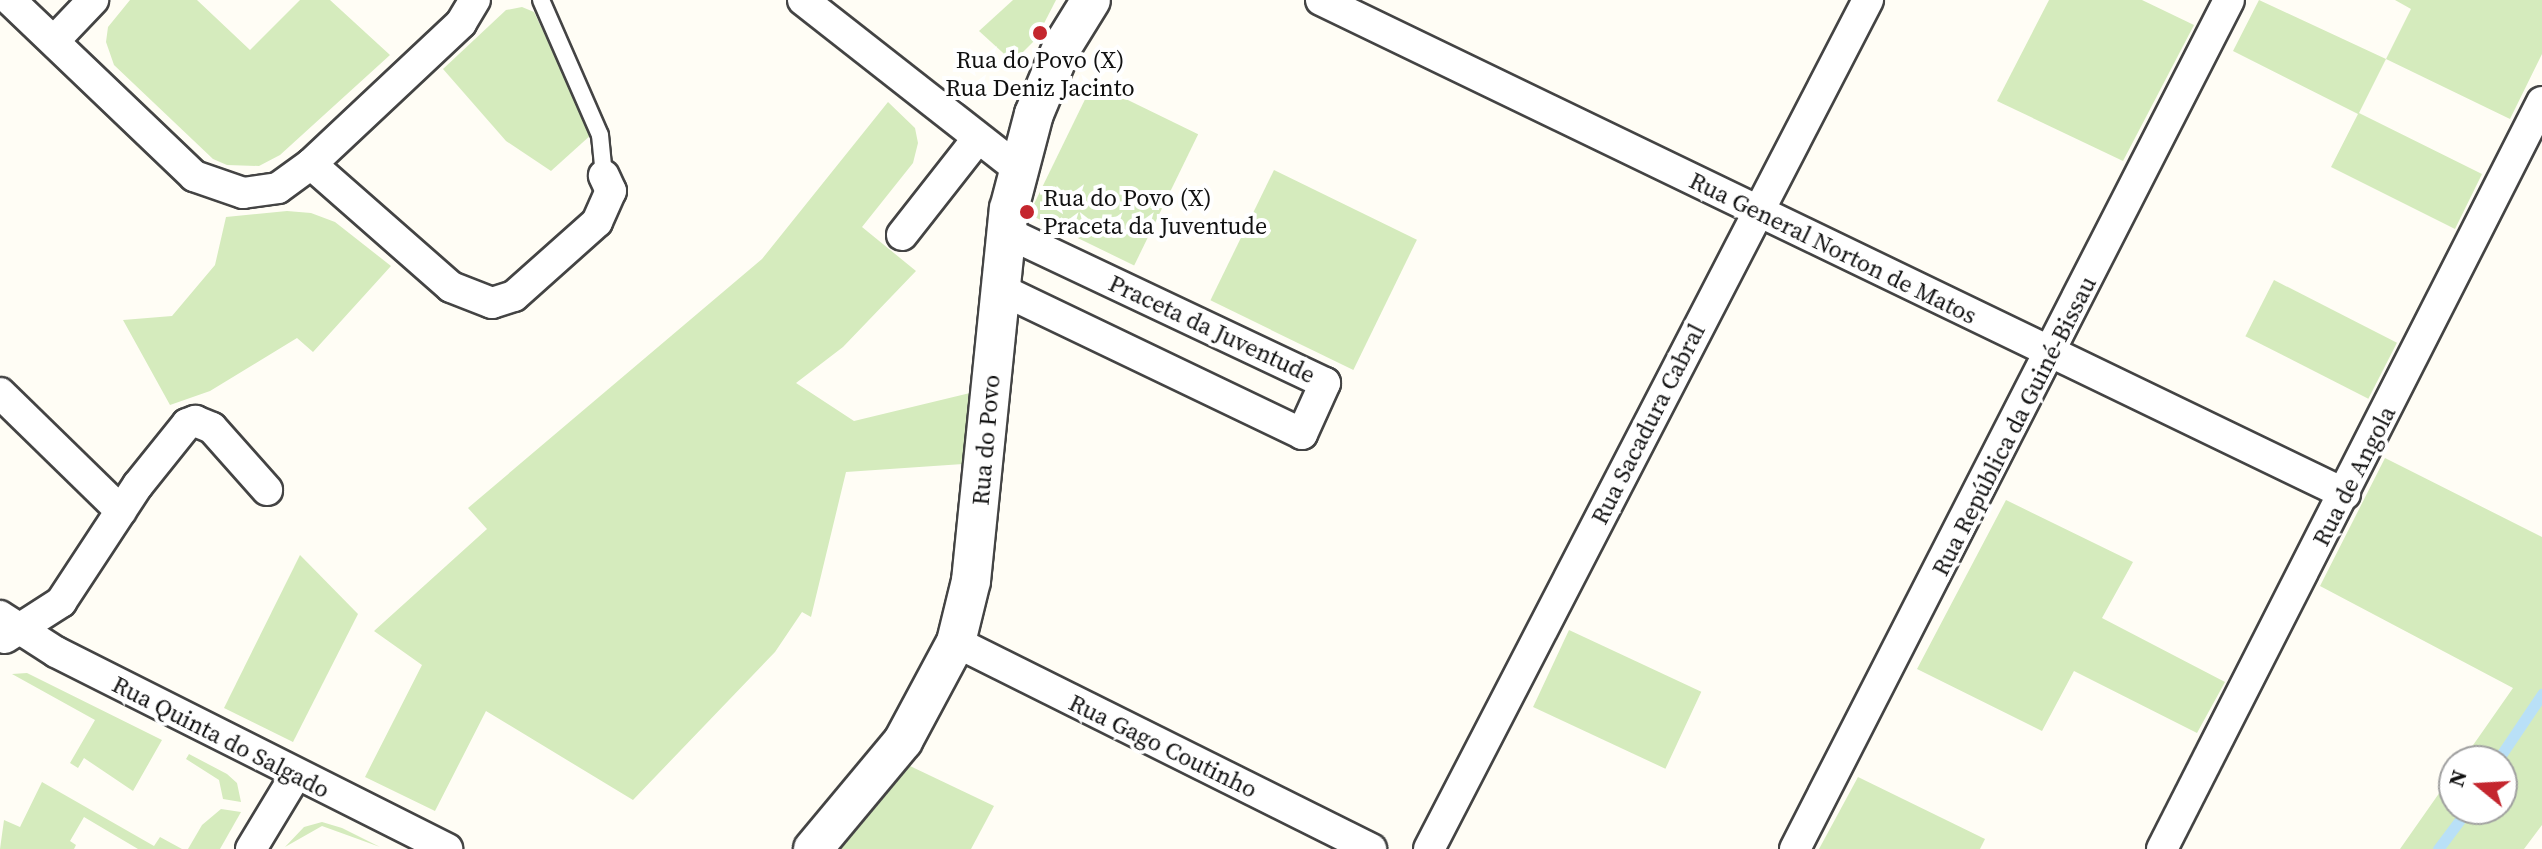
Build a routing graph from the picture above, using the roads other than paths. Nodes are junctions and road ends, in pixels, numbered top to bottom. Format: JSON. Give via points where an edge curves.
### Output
{"nodes":[{"id":1,"x":10,"y":0,"type":"edge"},
{"id":2,"x":93,"y":0,"type":"edge"},
{"id":3,"x":475,"y":0,"type":"edge"},
{"id":4,"x":541,"y":0,"type":"edge"},
{"id":5,"x":803,"y":0,"type":"edge"},
{"id":6,"x":1091,"y":0,"type":"edge"},
{"id":7,"x":1321,"y":0,"type":"edge"},
{"id":8,"x":1868,"y":0,"type":"edge"},
{"id":9,"x":2229,"y":0,"type":"edge"},
{"id":10,"x":54,"y":41,"type":"junction"},
{"id":11,"x":2542,"y":102,"type":"edge"},
{"id":12,"x":978,"y":138,"type":"junction"},
{"id":13,"x":311,"y":164,"type":"junction"},
{"id":14,"x":1017,"y":168,"type":"junction"},
{"id":15,"x":604,"y":176,"type":"joint"},
{"id":16,"x":1758,"y":212,"type":"junction"},
{"id":17,"x":1006,"y":232,"type":"junction"},
{"id":18,"x":902,"y":235,"type":"dead end"},
{"id":19,"x":1000,"y":289,"type":"junction"},
{"id":20,"x":2053,"y":353,"type":"junction"},
{"id":21,"x":0,"y":393,"type":"edge"},
{"id":22,"x":267,"y":490,"type":"dead end"},
{"id":23,"x":2345,"y":494,"type":"junction"},
{"id":24,"x":121,"y":511,"type":"junction"},
{"id":25,"x":6,"y":629,"type":"edge"},
{"id":26,"x":956,"y":642,"type":"junction"},
{"id":27,"x":295,"y":776,"type":"junction"},
{"id":28,"x":251,"y":849,"type":"edge"},
{"id":29,"x":447,"y":849,"type":"edge"},
{"id":30,"x":813,"y":849,"type":"edge"},
{"id":31,"x":1371,"y":849,"type":"edge"},
{"id":32,"x":1429,"y":849,"type":"edge"},
{"id":33,"x":1795,"y":849,"type":"edge"},
{"id":34,"x":2162,"y":849,"type":"edge"}],
"edges":[{"from":1,"to":10,"type":"street"},
{"from":2,"to":10,"type":"street"},
{"from":3,"to":13,"type":"street","via":[[461,23]]},
{"from":4,"to":15,"type":"lane","via":[[600,135]]},
{"from":5,"to":12,"type":"street"},
{"from":6,"to":14,"type":"street","name":"Rua do Povo","via":[[1054,65]]},
{"from":7,"to":16,"type":"street","name":"Rua General Norton de Matos"},
{"from":8,"to":16,"type":"street","name":"Rua Sacadura Cabral"},
{"from":9,"to":20,"type":"street","name":"Rua República da Guiné-Bissau"},
{"from":10,"to":13,"type":"street","via":[[209,186],[243,193],[270,190]]},
{"from":11,"to":23,"type":"street","name":"Rua de Angola"},
{"from":12,"to":14,"type":"street"},
{"from":12,"to":18,"type":"street"},
{"from":13,"to":15,"type":"street","via":[[451,287],[492,303],[514,296],[597,222],[611,191]]},
{"from":14,"to":17,"type":"street","name":"Rua do Povo"},
{"from":16,"to":20,"type":"street","name":"Rua General Norton de Matos"},
{"from":16,"to":32,"type":"street","name":"Rua Sacadura Cabral"},
{"from":17,"to":19,"type":"street","name":"Rua do Povo"},
{"from":17,"to":19,"type":"street","name":"Praceta da Juventude","via":[[1325,383],[1302,434]]},
{"from":19,"to":26,"type":"street","name":"Rua do Povo","via":[[971,581]]},
{"from":20,"to":23,"type":"street","name":"Rua General Norton de Matos"},
{"from":20,"to":33,"type":"street","name":"Rua República da Guiné-Bissau"},
{"from":21,"to":24,"type":"street"},
{"from":22,"to":24,"type":"street","via":[[212,428],[195,421],[179,430]]},
{"from":23,"to":34,"type":"street","name":"Rua de Angola"},
{"from":24,"to":25,"type":"street","via":[[61,602]]},
{"from":25,"to":27,"type":"street","name":"Rua Quinta do Salgado"},
{"from":26,"to":30,"type":"street","name":"Rua do Povo","via":[[903,741]]},
{"from":26,"to":31,"type":"street","name":"Rua Gago Coutinho"},
{"from":27,"to":28,"type":"street"},
{"from":27,"to":29,"type":"street","name":"Rua Quinta do Salgado"}]}
